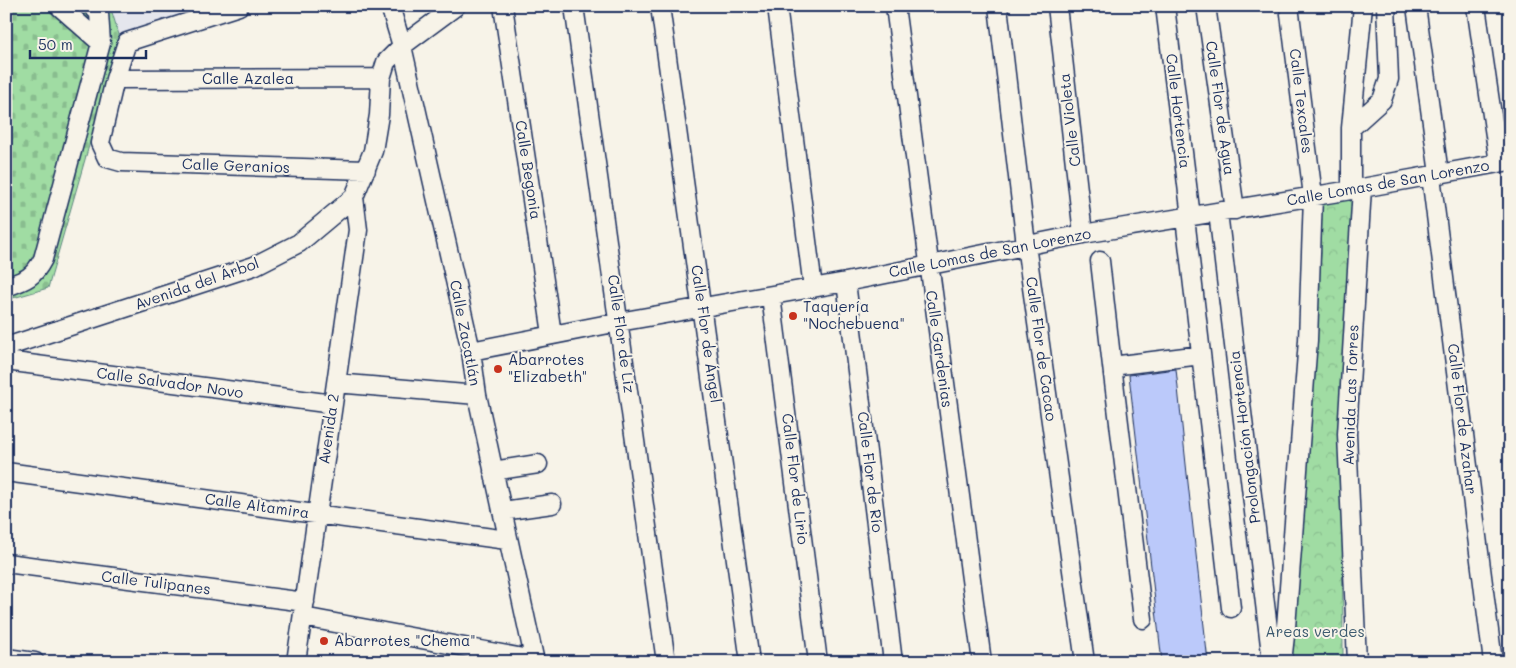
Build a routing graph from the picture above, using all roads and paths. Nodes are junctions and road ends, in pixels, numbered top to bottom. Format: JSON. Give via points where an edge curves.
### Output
{"nodes":[{"id":1,"x":59,"y":6,"type":"edge"},
{"id":2,"x":92,"y":6,"type":"edge"},
{"id":3,"x":239,"y":6,"type":"edge"},
{"id":4,"x":390,"y":6,"type":"edge"},
{"id":5,"x":456,"y":6,"type":"edge"},
{"id":6,"x":503,"y":6,"type":"edge"},
{"id":7,"x":574,"y":6,"type":"edge"},
{"id":8,"x":660,"y":6,"type":"edge"},
{"id":9,"x":777,"y":6,"type":"edge"},
{"id":10,"x":895,"y":6,"type":"edge"},
{"id":11,"x":998,"y":6,"type":"edge"},
{"id":12,"x":1057,"y":6,"type":"edge"},
{"id":13,"x":1165,"y":6,"type":"edge"},
{"id":14,"x":1206,"y":6,"type":"edge"},
{"id":15,"x":1289,"y":6,"type":"edge"},
{"id":16,"x":1363,"y":6,"type":"edge"},
{"id":17,"x":1386,"y":6,"type":"edge"},
{"id":18,"x":1416,"y":6,"type":"edge"},
{"id":19,"x":1476,"y":6,"type":"edge"},
{"id":20,"x":101,"y":43,"type":"junction"},
{"id":21,"x":402,"y":46,"type":"junction"},
{"id":22,"x":381,"y":78,"type":"junction"},
{"id":23,"x":115,"y":79,"type":"junction"},
{"id":24,"x":1351,"y":128,"type":"junction"},
{"id":25,"x":1504,"y":162,"type":"edge"},
{"id":26,"x":366,"y":170,"type":"junction"},
{"id":27,"x":1435,"y":175,"type":"junction"},
{"id":28,"x":1356,"y":189,"type":"junction"},
{"id":29,"x":1314,"y":196,"type":"junction"},
{"id":30,"x":354,"y":197,"type":"junction"},
{"id":31,"x":1226,"y":211,"type":"junction"},
{"id":32,"x":1188,"y":217,"type":"junction"},
{"id":33,"x":1083,"y":234,"type":"junction"},
{"id":34,"x":1026,"y":245,"type":"junction"},
{"id":35,"x":1100,"y":261,"type":"dead end"},
{"id":36,"x":928,"y":264,"type":"junction"},
{"id":37,"x":846,"y":282,"type":"junction"},
{"id":38,"x":6,"y":286,"type":"edge"},
{"id":39,"x":813,"y":288,"type":"junction"},
{"id":40,"x":772,"y":296,"type":"junction"},
{"id":41,"x":702,"y":307,"type":"junction"},
{"id":42,"x":620,"y":322,"type":"junction"},
{"id":43,"x":552,"y":334,"type":"junction"},
{"id":44,"x":6,"y":347,"type":"edge"},
{"id":45,"x":471,"y":351,"type":"junction"},
{"id":46,"x":1201,"y":355,"type":"junction"},
{"id":47,"x":6,"y":361,"type":"edge"},
{"id":48,"x":1112,"y":366,"type":"junction"},
{"id":49,"x":336,"y":384,"type":"junction"},
{"id":50,"x":477,"y":396,"type":"junction"},
{"id":51,"x":333,"y":404,"type":"junction"},
{"id":52,"x":538,"y":464,"type":"dead end"},
{"id":53,"x":493,"y":471,"type":"junction"},
{"id":54,"x":6,"y":472,"type":"edge"},
{"id":55,"x":552,"y":504,"type":"dead end"},
{"id":56,"x":502,"y":511,"type":"junction"},
{"id":57,"x":318,"y":514,"type":"junction"},
{"id":58,"x":507,"y":540,"type":"junction"},
{"id":59,"x":6,"y":563,"type":"edge"},
{"id":60,"x":1231,"y":608,"type":"dead end"},
{"id":61,"x":304,"y":610,"type":"junction"},
{"id":62,"x":1143,"y":619,"type":"dead end"},
{"id":63,"x":6,"y":658,"type":"edge"},
{"id":64,"x":534,"y":661,"type":"edge"},
{"id":65,"x":35,"y":662,"type":"edge"},
{"id":66,"x":296,"y":662,"type":"edge"},
{"id":67,"x":666,"y":662,"type":"edge"},
{"id":68,"x":750,"y":662,"type":"edge"},
{"id":69,"x":818,"y":662,"type":"edge"},
{"id":70,"x":893,"y":662,"type":"edge"},
{"id":71,"x":982,"y":662,"type":"edge"},
{"id":72,"x":1085,"y":662,"type":"edge"},
{"id":73,"x":1272,"y":662,"type":"edge"},
{"id":74,"x":1282,"y":662,"type":"edge"},
{"id":75,"x":1357,"y":662,"type":"edge"},
{"id":76,"x":1493,"y":662,"type":"edge"}],
"edges":[{"from":1,"to":20,"type":"street"},
{"from":2,"to":20,"type":"street","via":[[99,13]]},
{"from":3,"to":23,"type":"street","via":[[127,42]]},
{"from":4,"to":21,"type":"street","name":"Calle Zacatlán"},
{"from":5,"to":21,"type":"street","name":"Avenida del Árbol"},
{"from":6,"to":43,"type":"street","name":"Calle Begonia"},
{"from":7,"to":42,"type":"street","name":"Calle Flor de Liz"},
{"from":8,"to":41,"type":"street","name":"Calle Flor de Ángel"},
{"from":9,"to":39,"type":"street"},
{"from":10,"to":36,"type":"street","name":"Calle Gardenias"},
{"from":11,"to":34,"type":"street","name":"Calle Flor de Cacao"},
{"from":12,"to":33,"type":"street","name":"Calle Violeta"},
{"from":13,"to":32,"type":"street","name":"Calle Hortencia"},
{"from":14,"to":31,"type":"street","name":"Calle Flor de Agua"},
{"from":15,"to":29,"type":"street","name":"Calle Texcales"},
{"from":16,"to":24,"type":"street","name":"Avenida Las Torres"},
{"from":17,"to":24,"type":"street","via":[[1389,79],[1382,100]]},
{"from":18,"to":27,"type":"street","name":"Calle Flor de Azahar"},
{"from":19,"to":25,"type":"street"},
{"from":20,"to":38,"type":"street","via":[[43,259],[36,272],[26,280]]},
{"from":21,"to":22,"type":"street","name":"Avenida del Árbol","via":[[386,62]]},
{"from":21,"to":45,"type":"street","name":"Calle Zacatlán"},
{"from":22,"to":23,"type":"street","name":"Calle Azalea"},
{"from":22,"to":26,"type":"street","name":"Avenida del Árbol","via":[[373,151]]},
{"from":23,"to":26,"type":"street","name":"Calle Geranios","via":[[100,143],[107,158],[122,162]]},
{"from":24,"to":28,"type":"street","name":"Avenida Las Torres"},
{"from":25,"to":27,"type":"street","name":"Calle Lomas de San Lorenzo"},
{"from":26,"to":30,"type":"street","name":"Avenida del Árbol"},
{"from":27,"to":28,"type":"street","name":"Calle Lomas de San Lorenzo"},
{"from":27,"to":76,"type":"street","name":"Calle Flor de Azahar"},
{"from":28,"to":29,"type":"street","name":"Calle Lomas de San Lorenzo"},
{"from":28,"to":75,"type":"street","name":"Avenida Las Torres","via":[[1347,434]]},
{"from":29,"to":31,"type":"street","name":"Calle Lomas de San Lorenzo"},
{"from":29,"to":74,"type":"street","name":"Calle Texcales","via":[[1308,340]]},
{"from":30,"to":44,"type":"street","name":"Avenida del Árbol","via":[[298,243],[254,266]]},
{"from":30,"to":49,"type":"street","name":"Avenida 2","via":[[358,230]]},
{"from":31,"to":32,"type":"street","name":"Calle Lomas de San Lorenzo"},
{"from":31,"to":73,"type":"street","name":"Prolongación Hortencia"},
{"from":32,"to":33,"type":"street","name":"Calle Lomas de San Lorenzo"},
{"from":32,"to":46,"type":"street","name":"Calle Hortencia"},
{"from":33,"to":34,"type":"street","name":"Calle Lomas de San Lorenzo"},
{"from":34,"to":36,"type":"street","name":"Calle Lomas de San Lorenzo"},
{"from":34,"to":72,"type":"street","name":"Calle Flor de Cacao"},
{"from":35,"to":48,"type":"street"},
{"from":36,"to":37,"type":"street","name":"Calle Lomas de San Lorenzo"},
{"from":36,"to":71,"type":"street","name":"Calle Gardenias"},
{"from":37,"to":39,"type":"street","name":"Calle Lomas de San Lorenzo"},
{"from":37,"to":70,"type":"street","name":"Calle Flor de Río"},
{"from":39,"to":40,"type":"street","name":"Calle Lomas de San Lorenzo"},
{"from":40,"to":41,"type":"street","name":"Calle Lomas de San Lorenzo"},
{"from":40,"to":69,"type":"street","name":"Calle Flor de Lirio"},
{"from":41,"to":42,"type":"street","name":"Calle Lomas de San Lorenzo"},
{"from":41,"to":68,"type":"street","name":"Calle Flor de Ángel"},
{"from":42,"to":43,"type":"street","name":"Calle Lomas de San Lorenzo"},
{"from":42,"to":67,"type":"street","name":"Calle Flor de Liz"},
{"from":43,"to":45,"type":"street","name":"Calle Lomas de San Lorenzo"},
{"from":45,"to":50,"type":"street","name":"Calle Zacatlán"},
{"from":46,"to":48,"type":"street"},
{"from":46,"to":60,"type":"street","name":"Calle Hortencia"},
{"from":47,"to":51,"type":"street","name":"Calle Salvador Novo"},
{"from":48,"to":62,"type":"street"},
{"from":49,"to":50,"type":"street"},
{"from":49,"to":51,"type":"street","name":"Avenida 2"},
{"from":50,"to":53,"type":"street","name":"Calle Zacatlán"},
{"from":51,"to":57,"type":"street","name":"Avenida 2"},
{"from":52,"to":53,"type":"street"},
{"from":53,"to":56,"type":"street","name":"Calle Zacatlán"},
{"from":54,"to":57,"type":"street","name":"Calle Altamira"},
{"from":55,"to":56,"type":"street"},
{"from":56,"to":58,"type":"street","name":"Calle Zacatlán"},
{"from":57,"to":58,"type":"street","name":"Calle Altamira"},
{"from":57,"to":61,"type":"street","name":"Avenida 2"},
{"from":58,"to":64,"type":"street","name":"Calle Zacatlán"},
{"from":59,"to":61,"type":"street","name":"Calle Tulipanes"},
{"from":61,"to":64,"type":"street","name":"Calle Tulipanes"},
{"from":61,"to":66,"type":"street","name":"Avenida 2"},
{"from":63,"to":65,"type":"street"}]}
